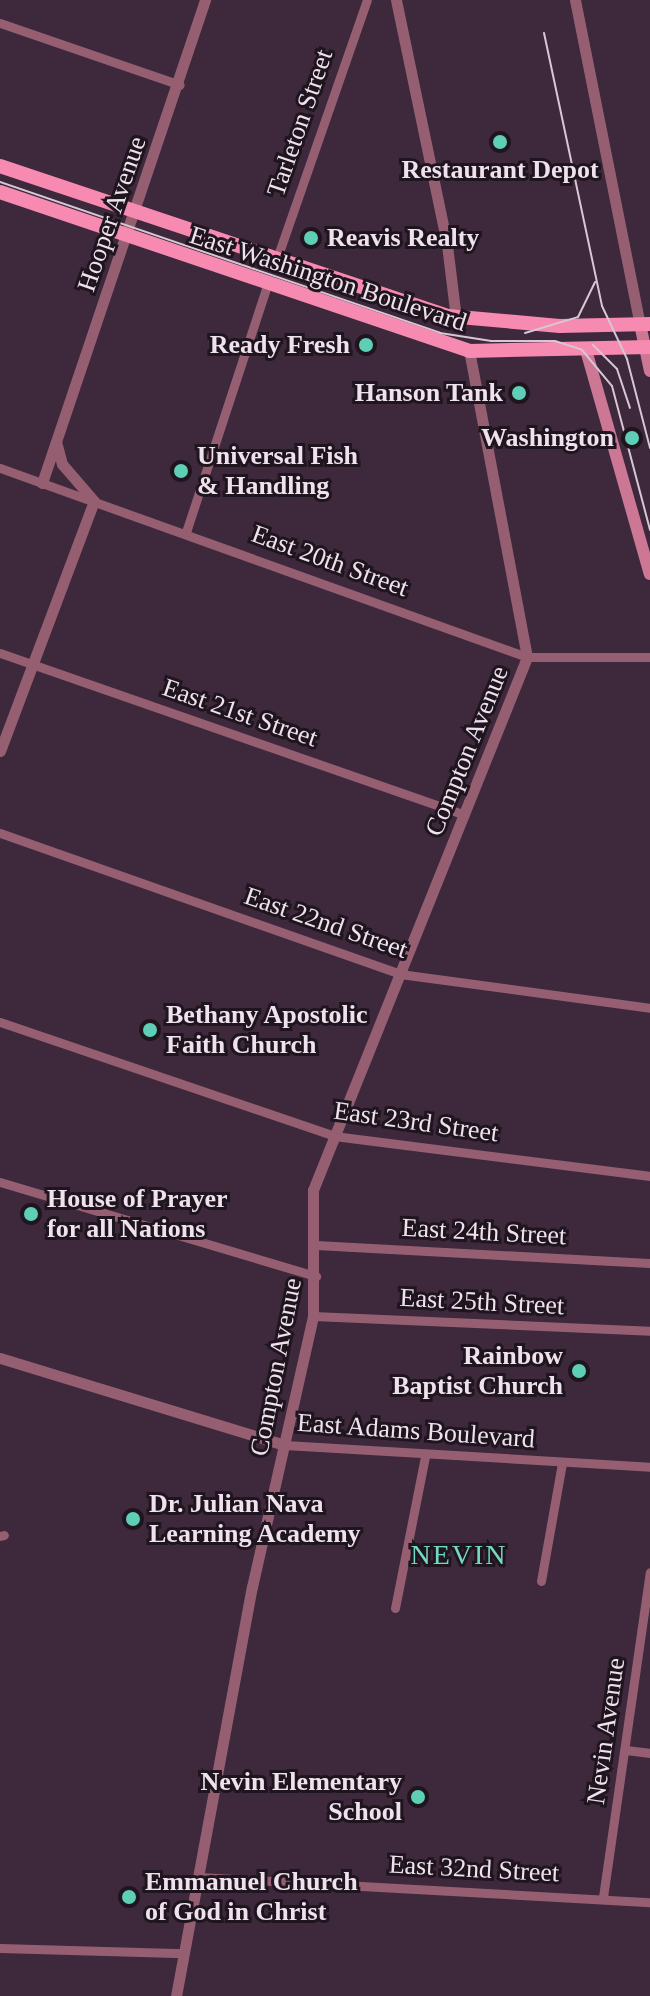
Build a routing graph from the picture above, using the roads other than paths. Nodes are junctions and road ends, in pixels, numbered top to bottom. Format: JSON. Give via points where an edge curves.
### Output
{"nodes":[{"id":1,"x":205,"y":0,"type":"edge"},
{"id":2,"x":367,"y":0,"type":"edge"},
{"id":3,"x":396,"y":0,"type":"edge"},
{"id":4,"x":575,"y":0,"type":"edge"},
{"id":5,"x":0,"y":23,"type":"edge"},
{"id":6,"x":180,"y":85,"type":"junction"},
{"id":7,"x":0,"y":166,"type":"edge"},
{"id":8,"x":0,"y":192,"type":"edge"},
{"id":9,"x":135,"y":215,"type":"junction"},
{"id":10,"x":128,"y":236,"type":"junction"},
{"id":11,"x":276,"y":262,"type":"junction"},
{"id":12,"x":267,"y":286,"type":"junction"},
{"id":13,"x":456,"y":318,"type":"junction"},
{"id":14,"x":645,"y":324,"type":"edge"},
{"id":15,"x":615,"y":325,"type":"junction"},
{"id":16,"x":647,"y":347,"type":"edge"},
{"id":17,"x":469,"y":351,"type":"junction"},
{"id":18,"x":588,"y":357,"type":"junction"},
{"id":19,"x":650,"y":371,"type":"edge"},
{"id":20,"x":56,"y":440,"type":"junction"},
{"id":21,"x":0,"y":468,"type":"edge"},
{"id":22,"x":42,"y":483,"type":"junction"},
{"id":23,"x":94,"y":501,"type":"junction"},
{"id":24,"x":186,"y":532,"type":"junction"},
{"id":25,"x":650,"y":574,"type":"edge"},
{"id":26,"x":0,"y":653,"type":"edge"},
{"id":27,"x":527,"y":657,"type":"junction"},
{"id":28,"x":650,"y":657,"type":"edge"},
{"id":29,"x":33,"y":663,"type":"junction"},
{"id":30,"x":0,"y":751,"type":"edge"},
{"id":31,"x":465,"y":815,"type":"junction"},
{"id":32,"x":0,"y":833,"type":"edge"},
{"id":33,"x":400,"y":974,"type":"junction"},
{"id":34,"x":650,"y":1008,"type":"edge"},
{"id":35,"x":0,"y":1022,"type":"edge"},
{"id":36,"x":334,"y":1136,"type":"junction"},
{"id":37,"x":650,"y":1176,"type":"edge"},
{"id":38,"x":0,"y":1182,"type":"edge"},
{"id":39,"x":316,"y":1245,"type":"junction"},
{"id":40,"x":650,"y":1263,"type":"edge"},
{"id":41,"x":316,"y":1276,"type":"junction"},
{"id":42,"x":313,"y":1316,"type":"junction"},
{"id":43,"x":650,"y":1331,"type":"edge"},
{"id":44,"x":0,"y":1358,"type":"edge"},
{"id":45,"x":285,"y":1445,"type":"junction"},
{"id":46,"x":425,"y":1457,"type":"junction"},
{"id":47,"x":562,"y":1463,"type":"junction"},
{"id":48,"x":650,"y":1467,"type":"edge"},
{"id":49,"x":650,"y":1572,"type":"edge"},
{"id":50,"x":541,"y":1581,"type":"dead end"},
{"id":51,"x":649,"y":1584,"type":"edge"},
{"id":52,"x":395,"y":1608,"type":"dead end"},
{"id":53,"x":626,"y":1750,"type":"junction"},
{"id":54,"x":650,"y":1753,"type":"edge"},
{"id":55,"x":199,"y":1877,"type":"junction"},
{"id":56,"x":603,"y":1897,"type":"junction"},
{"id":57,"x":650,"y":1902,"type":"edge"},
{"id":58,"x":0,"y":1948,"type":"edge"},
{"id":59,"x":184,"y":1953,"type":"junction"},
{"id":60,"x":176,"y":1996,"type":"edge"}],
"edges":[{"from":1,"to":6,"type":"street","name":"Hooper Avenue"},
{"from":2,"to":11,"type":"street","name":"Tarleton Street"},
{"from":3,"to":13,"type":"street","via":[[447,245]]},
{"from":4,"to":14,"type":"street"},
{"from":5,"to":6,"type":"street"},
{"from":6,"to":9,"type":"street","name":"Hooper Avenue"},
{"from":7,"to":9,"type":"main road","name":"East Washington Boulevard"},
{"from":8,"to":10,"type":"main road","name":"East Washington Boulevard"},
{"from":9,"to":10,"type":"street","name":"Hooper Avenue"},
{"from":9,"to":11,"type":"main road","name":"East Washington Boulevard"},
{"from":10,"to":12,"type":"main road","name":"East Washington Boulevard"},
{"from":10,"to":20,"type":"street","name":"Hooper Avenue"},
{"from":11,"to":13,"type":"main road","name":"East Washington Boulevard"},
{"from":12,"to":17,"type":"main road","name":"East Washington Boulevard"},
{"from":12,"to":24,"type":"street"},
{"from":13,"to":15,"type":"main road","name":"East Washington Boulevard"},
{"from":14,"to":15,"type":"main road","name":"East Washington Boulevard"},
{"from":14,"to":16,"type":"main road"},
{"from":15,"to":18,"type":"main road","via":[[591,334]]},
{"from":16,"to":18,"type":"main road","name":"East Washington Boulevard"},
{"from":16,"to":19,"type":"main road"},
{"from":17,"to":18,"type":"main road","name":"East Washington Boulevard"},
{"from":17,"to":27,"type":"street","name":"Compton Avenue"},
{"from":18,"to":25,"type":"main road"},
{"from":20,"to":22,"type":"street","name":"Hooper Avenue"},
{"from":20,"to":23,"type":"street","via":[[62,464]]},
{"from":21,"to":22,"type":"street","name":"East 20th Street"},
{"from":22,"to":23,"type":"street","name":"East 20th Street"},
{"from":23,"to":24,"type":"street","name":"East 20th Street"},
{"from":23,"to":29,"type":"street"},
{"from":24,"to":27,"type":"street","name":"East 20th Street"},
{"from":26,"to":29,"type":"street","name":"East 21st Street"},
{"from":27,"to":28,"type":"street","name":"East 20th Street"},
{"from":27,"to":31,"type":"street","name":"Compton Avenue"},
{"from":29,"to":30,"type":"street"},
{"from":29,"to":31,"type":"street","name":"East 21st Street"},
{"from":31,"to":33,"type":"street","name":"Compton Avenue"},
{"from":32,"to":33,"type":"street","name":"East 22nd Street"},
{"from":33,"to":34,"type":"street","name":"East 22nd Street"},
{"from":33,"to":36,"type":"street","name":"Compton Avenue"},
{"from":35,"to":36,"type":"street","name":"East 23rd Street"},
{"from":36,"to":37,"type":"street","name":"East 23rd Street"},
{"from":36,"to":39,"type":"street","name":"Compton Avenue","via":[[313,1190]]},
{"from":38,"to":41,"type":"street"},
{"from":39,"to":40,"type":"street","name":"East 24th Street"},
{"from":39,"to":41,"type":"street","name":"Compton Avenue"},
{"from":41,"to":42,"type":"street","name":"Compton Avenue"},
{"from":42,"to":43,"type":"street","name":"East 25th Street"},
{"from":42,"to":45,"type":"street","name":"Compton Avenue"},
{"from":44,"to":45,"type":"street","name":"East Adams Boulevard"},
{"from":45,"to":46,"type":"street","name":"East Adams Boulevard"},
{"from":45,"to":55,"type":"street","name":"Compton Avenue","via":[[252,1587]]},
{"from":46,"to":47,"type":"street","name":"East Adams Boulevard"},
{"from":46,"to":52,"type":"street"},
{"from":47,"to":48,"type":"street","name":"East Adams Boulevard"},
{"from":47,"to":50,"type":"street"},
{"from":49,"to":51,"type":"street","name":"Nevin Avenue"},
{"from":51,"to":53,"type":"street","name":"Nevin Avenue"},
{"from":53,"to":54,"type":"street"},
{"from":53,"to":56,"type":"street","name":"Nevin Avenue"},
{"from":55,"to":56,"type":"street","name":"East 32nd Street"},
{"from":55,"to":59,"type":"street","name":"Compton Avenue"},
{"from":56,"to":57,"type":"street","name":"East 32nd Street"},
{"from":58,"to":59,"type":"street"},
{"from":59,"to":60,"type":"street","name":"Compton Avenue"}]}
